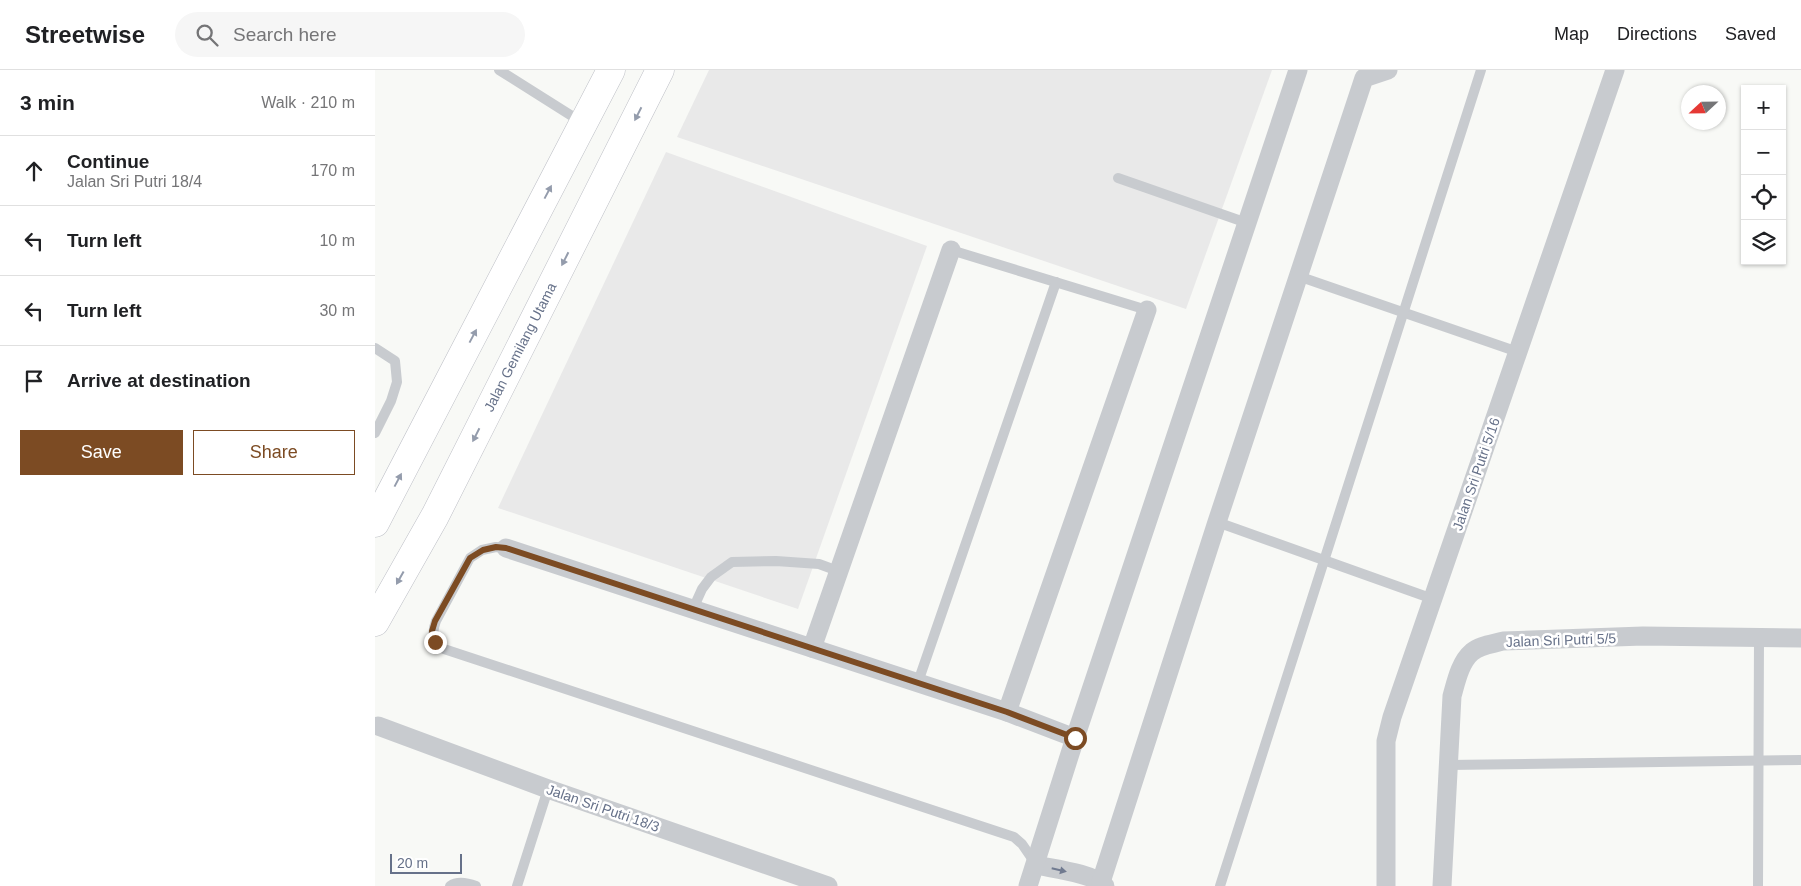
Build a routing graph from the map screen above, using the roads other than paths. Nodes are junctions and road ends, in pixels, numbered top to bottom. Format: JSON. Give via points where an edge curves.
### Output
{"nodes":[{"id":1,"x":499,"y":70,"type":"edge"},
{"id":2,"x":611,"y":70,"type":"edge"},
{"id":3,"x":660,"y":70,"type":"edge"},
{"id":4,"x":1298,"y":70,"type":"edge"},
{"id":5,"x":1388,"y":70,"type":"edge"},
{"id":6,"x":1481,"y":70,"type":"edge"},
{"id":7,"x":1615,"y":70,"type":"edge"},
{"id":8,"x":1365,"y":74,"type":"edge"},
{"id":9,"x":584,"y":123,"type":"junction"},
{"id":10,"x":1117,"y":178,"type":"dead end"},
{"id":11,"x":1247,"y":223,"type":"junction"},
{"id":12,"x":951,"y":250,"type":"joint"},
{"id":13,"x":1298,"y":276,"type":"junction"},
{"id":14,"x":1056,"y":282,"type":"junction"},
{"id":15,"x":1147,"y":310,"type":"joint"},
{"id":16,"x":1403,"y":312,"type":"junction"},
{"id":17,"x":375,"y":348,"type":"edge"},
{"id":18,"x":1518,"y":352,"type":"junction"},
{"id":19,"x":375,"y":433,"type":"edge"},
{"id":20,"x":1217,"y":522,"type":"junction"},
{"id":21,"x":375,"y":523,"type":"edge"},
{"id":22,"x":506,"y":548,"type":"joint"},
{"id":23,"x":1325,"y":561,"type":"junction"},
{"id":24,"x":839,"y":571,"type":"junction"},
{"id":25,"x":1433,"y":598,"type":"junction"},
{"id":26,"x":693,"y":609,"type":"junction"},
{"id":27,"x":375,"y":622,"type":"edge"},
{"id":28,"x":1759,"y":638,"type":"junction"},
{"id":29,"x":1801,"y":638,"type":"edge"},
{"id":30,"x":812,"y":648,"type":"junction"},
{"id":31,"x":918,"y":682,"type":"junction"},
{"id":32,"x":1007,"y":712,"type":"junction"},
{"id":33,"x":379,"y":726,"type":"dead end"},
{"id":34,"x":1075,"y":738,"type":"junction"},
{"id":35,"x":1759,"y":760,"type":"junction"},
{"id":36,"x":1801,"y":760,"type":"edge"},
{"id":37,"x":1448,"y":765,"type":"junction"},
{"id":38,"x":548,"y":789,"type":"junction"},
{"id":39,"x":1036,"y":865,"type":"junction"},
{"id":40,"x":1103,"y":884,"type":"edge"},
{"id":41,"x":450,"y":886,"type":"edge"},
{"id":42,"x":476,"y":886,"type":"edge"},
{"id":43,"x":517,"y":886,"type":"edge"},
{"id":44,"x":828,"y":886,"type":"edge"},
{"id":45,"x":1028,"y":886,"type":"edge"},
{"id":46,"x":1220,"y":886,"type":"edge"},
{"id":47,"x":1386,"y":886,"type":"edge"},
{"id":48,"x":1441,"y":886,"type":"edge"},
{"id":49,"x":1758,"y":886,"type":"edge"}],
"edges":[{"from":1,"to":9,"type":"lane"},
{"from":2,"to":9,"type":"main road"},
{"from":3,"to":27,"type":"main road","name":"Jalan Gemilang Utama","one_way":true,"via":[[435,516]]},
{"from":4,"to":11,"type":"street"},
{"from":5,"to":8,"type":"street"},
{"from":6,"to":16,"type":"lane"},
{"from":7,"to":18,"type":"street","name":"Jalan Sri Putri 5/16"},
{"from":8,"to":13,"type":"street"},
{"from":21,"to":9,"type":"main road","one_way":true},
{"from":10,"to":11,"type":"lane"},
{"from":11,"to":34,"type":"street"},
{"from":12,"to":14,"type":"lane"},
{"from":12,"to":24,"type":"street"},
{"from":13,"to":16,"type":"lane"},
{"from":13,"to":20,"type":"street"},
{"from":14,"to":15,"type":"lane"},
{"from":14,"to":31,"type":"lane"},
{"from":15,"to":32,"type":"street"},
{"from":16,"to":18,"type":"lane"},
{"from":16,"to":23,"type":"lane"},
{"from":17,"to":19,"type":"lane","via":[[395,361],[397,382]]},
{"from":18,"to":25,"type":"street","name":"Jalan Sri Putri 5/16"},
{"from":20,"to":23,"type":"lane"},
{"from":20,"to":40,"type":"street"},
{"from":22,"to":26,"type":"street"},
{"from":22,"to":39,"type":"lane","via":[[483,550],[470,558],[432,631],[435,642],[444,649],[1014,837]]},
{"from":23,"to":25,"type":"lane"},
{"from":23,"to":46,"type":"lane"},
{"from":24,"to":26,"type":"lane","via":[[819,564],[776,560],[732,562],[711,577]]},
{"from":24,"to":30,"type":"street"},
{"from":25,"to":47,"type":"street","name":"Jalan Sri Putri 5/16","via":[[1386,741]]},
{"from":26,"to":30,"type":"street"},
{"from":28,"to":29,"type":"street","name":"Jalan Sri Putri 5/5"},
{"from":28,"to":35,"type":"lane"},
{"from":28,"to":37,"type":"street","name":"Jalan Sri Putri 5/5","via":[[1643,636],[1503,641],[1485,646],[1471,652],[1454,687]]},
{"from":30,"to":31,"type":"street"},
{"from":31,"to":32,"type":"street"},
{"from":32,"to":34,"type":"street"},
{"from":33,"to":38,"type":"street","name":"Jalan Sri Putri 18/3"},
{"from":34,"to":39,"type":"street"},
{"from":35,"to":36,"type":"lane"},
{"from":35,"to":37,"type":"lane"},
{"from":35,"to":49,"type":"lane"},
{"from":37,"to":48,"type":"street","name":"Jalan Sri Putri 5/5"},
{"from":38,"to":43,"type":"lane"},
{"from":38,"to":44,"type":"street","name":"Jalan Sri Putri 18/3"},
{"from":39,"to":40,"type":"street","one_way":true},
{"from":39,"to":45,"type":"street"},
{"from":41,"to":42,"type":"lane","via":[[469,883]]}]}
